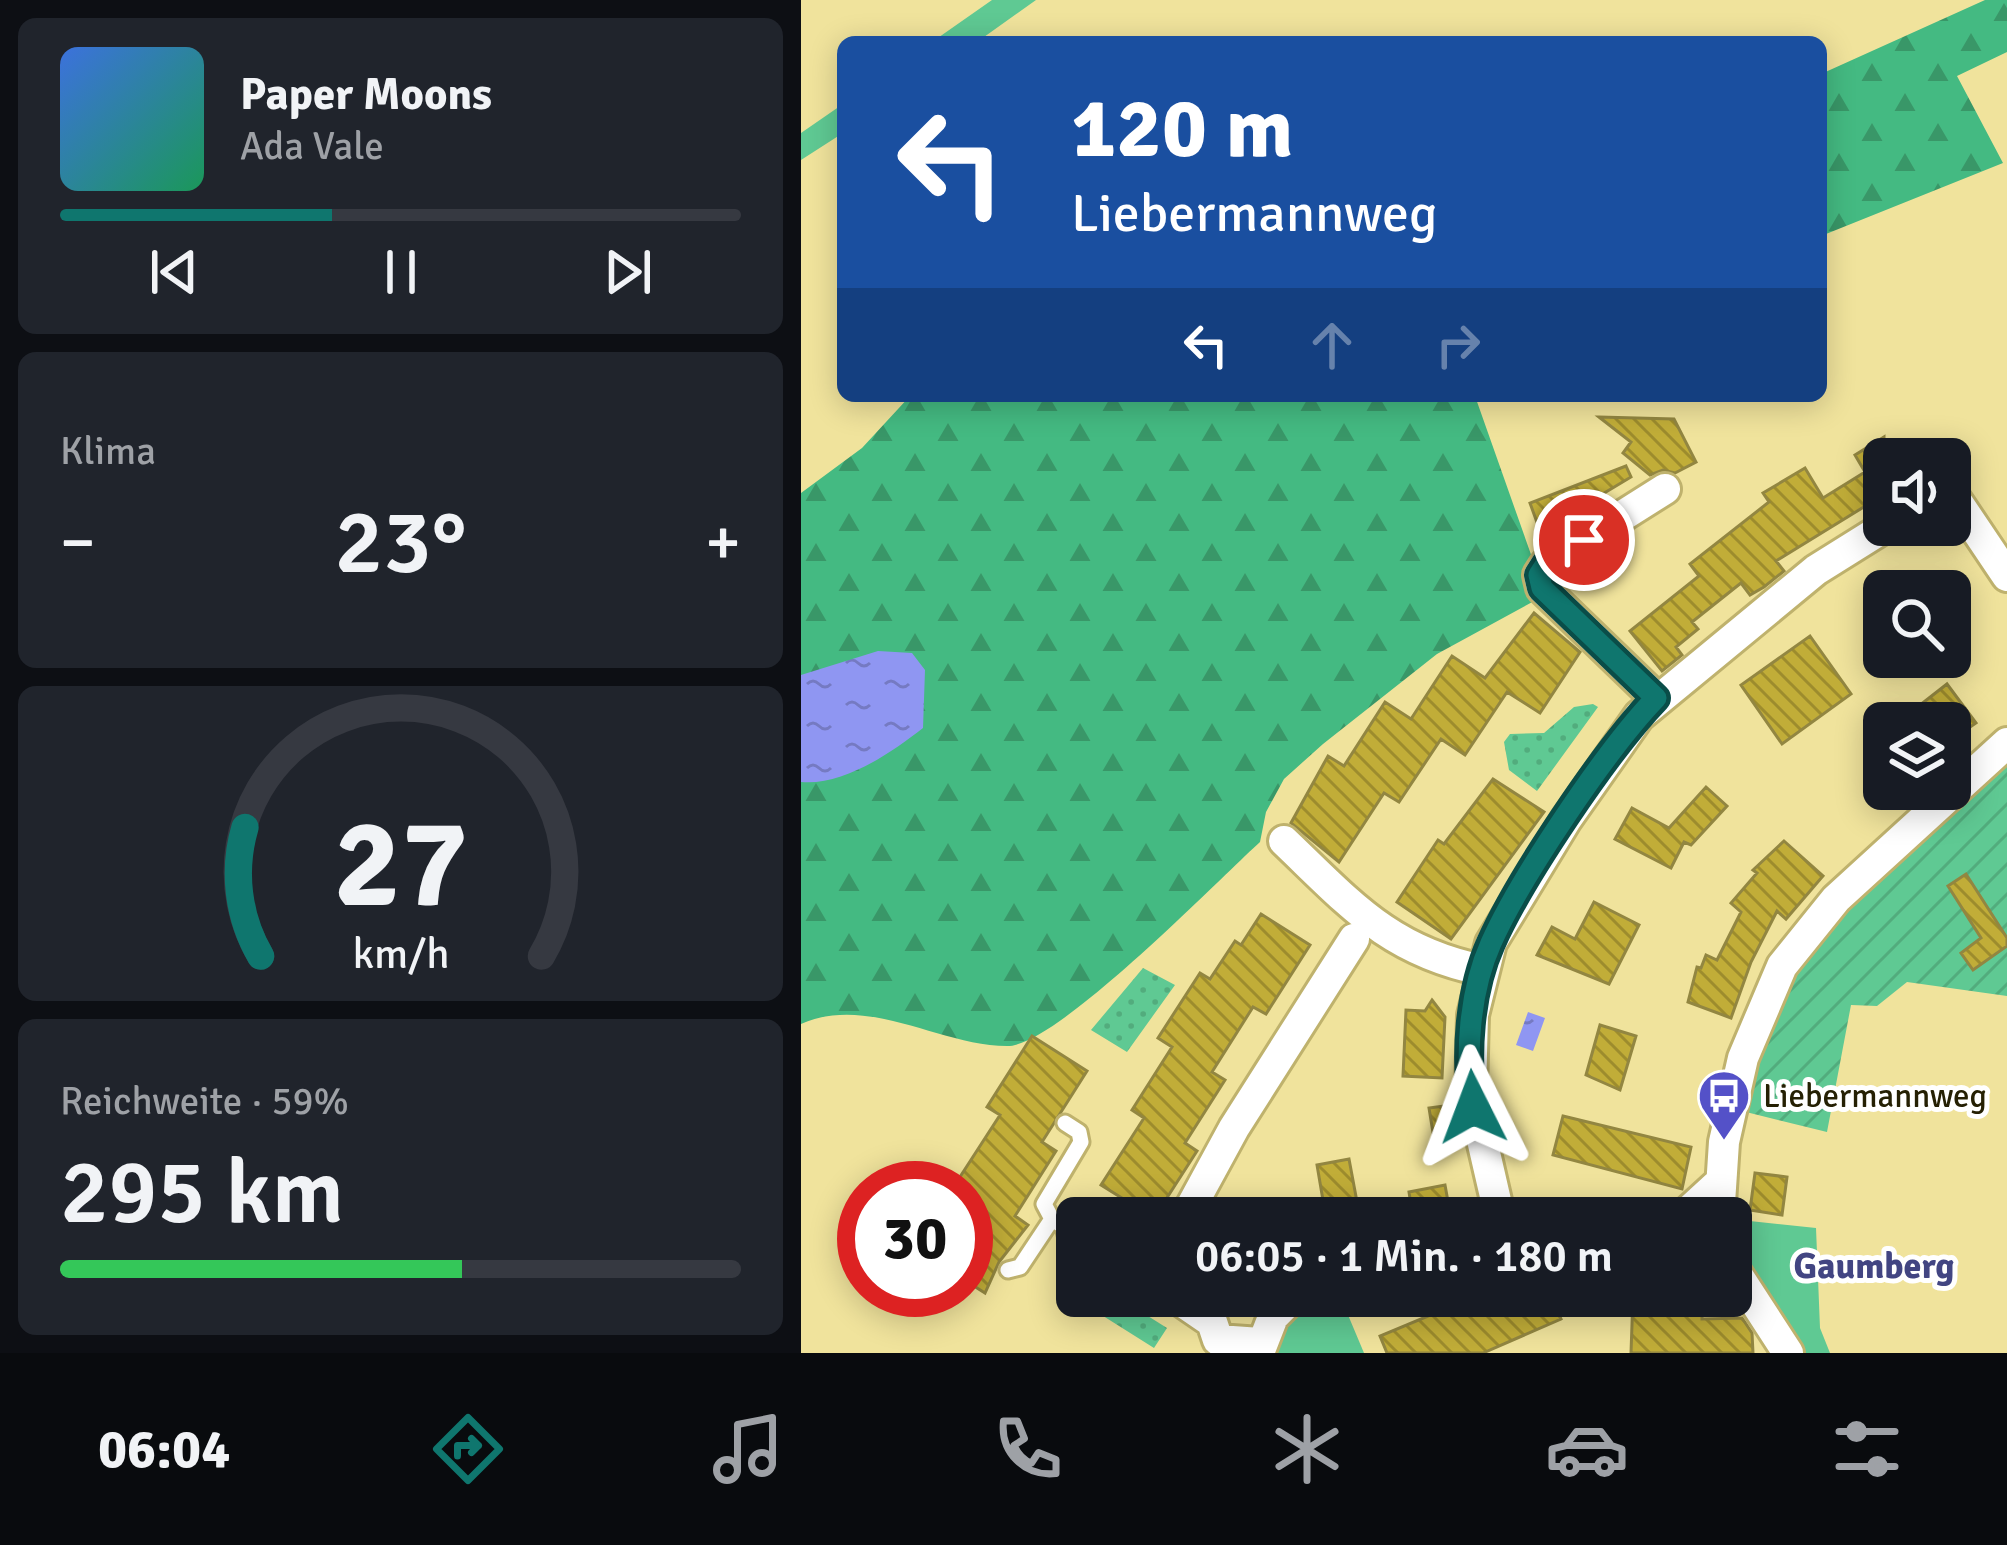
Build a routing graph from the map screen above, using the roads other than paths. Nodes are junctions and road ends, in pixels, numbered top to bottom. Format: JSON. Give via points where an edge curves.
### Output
{"nodes":[{"id":1,"x":1665,"y":489,"type":"dead end"},
{"id":2,"x":1971,"y":522,"type":"edge"},
{"id":3,"x":1863,"y":541,"type":"edge"},
{"id":4,"x":2007,"y":576,"type":"edge"},
{"id":5,"x":1656,"y":698,"type":"junction"},
{"id":6,"x":2007,"y":743,"type":"edge"},
{"id":7,"x":1285,"y":841,"type":"dead end"},
{"id":8,"x":1354,"y":939,"type":"dead end"},
{"id":9,"x":1482,"y":970,"type":"junction"},
{"id":10,"x":1065,"y":1123,"type":"dead end"},
{"id":11,"x":1717,"y":1186,"type":"junction"},
{"id":12,"x":1196,"y":1197,"type":"edge"},
{"id":13,"x":1495,"y":1197,"type":"edge"},
{"id":14,"x":1705,"y":1197,"type":"edge"},
{"id":15,"x":1717,"y":1197,"type":"edge"},
{"id":16,"x":1056,"y":1217,"type":"edge"},
{"id":17,"x":1056,"y":1238,"type":"edge"},
{"id":18,"x":1008,"y":1270,"type":"dead end"},
{"id":19,"x":1752,"y":1297,"type":"edge"},
{"id":20,"x":1205,"y":1317,"type":"edge"},
{"id":21,"x":1273,"y":1317,"type":"edge"},
{"id":22,"x":1259,"y":1348,"type":"edge"},
{"id":23,"x":1788,"y":1353,"type":"edge"}],
"edges":[{"from":1,"to":5,"type":"street","via":[[1539,575],[1542,588]]},
{"from":2,"to":4,"type":"street"},
{"from":3,"to":5,"type":"street"},
{"from":5,"to":9,"type":"street","via":[[1566,820]]},
{"from":6,"to":11,"type":"street","via":[[1907,830],[1794,947],[1743,1058]]},
{"from":7,"to":9,"type":"street","via":[[1382,934]]},
{"from":8,"to":12,"type":"street"},
{"from":9,"to":13,"type":"street","via":[[1471,1092]]},
{"from":10,"to":16,"type":"lane","via":[[1082,1137],[1044,1204]]},
{"from":11,"to":14,"type":"street"},
{"from":11,"to":15,"type":"street"},
{"from":17,"to":18,"type":"lane"},
{"from":19,"to":23,"type":"street"},
{"from":20,"to":22,"type":"street","via":[[1218,1340]]},
{"from":21,"to":22,"type":"street"}]}
